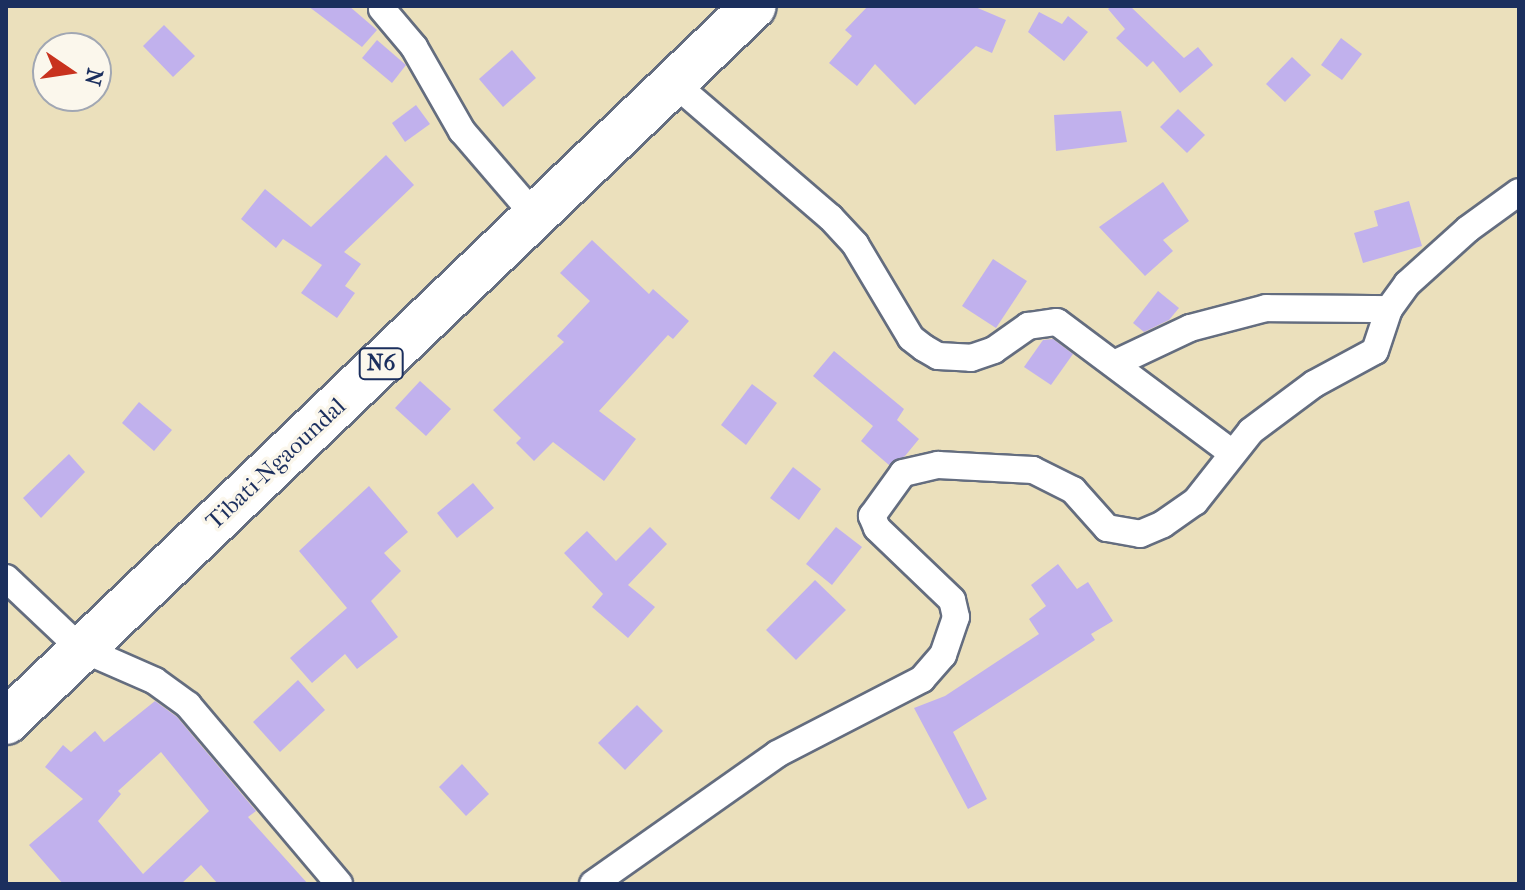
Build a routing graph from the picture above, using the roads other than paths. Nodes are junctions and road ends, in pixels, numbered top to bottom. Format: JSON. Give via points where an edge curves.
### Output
{"nodes":[{"id":1,"x":754,"y":6,"type":"edge"},
{"id":2,"x":380,"y":7,"type":"edge"},
{"id":3,"x":674,"y":83,"type":"junction"},
{"id":4,"x":1519,"y":192,"type":"edge"},
{"id":5,"x":535,"y":216,"type":"junction"},
{"id":6,"x":1389,"y":309,"type":"junction"},
{"id":7,"x":1116,"y":363,"type":"junction"},
{"id":8,"x":1231,"y":452,"type":"junction"},
{"id":9,"x":6,"y":578,"type":"edge"},
{"id":10,"x":80,"y":648,"type":"junction"},
{"id":11,"x":6,"y":722,"type":"edge"},
{"id":12,"x":339,"y":884,"type":"edge"},
{"id":13,"x":593,"y":884,"type":"edge"}],
"edges":[{"from":1,"to":3,"type":"highway","name":"Tibati-Ngaoundal","number":"N6"},
{"from":2,"to":5,"type":"street","via":[[414,47],[462,131]]},
{"from":3,"to":5,"type":"highway","name":"Tibati-Ngaoundal","number":"N6"},
{"from":3,"to":7,"type":"street","via":[[830,217],[855,244],[911,338],[924,348],[938,356],[971,358],[994,350],[1028,326],[1057,322]]},
{"from":4,"to":6,"type":"street","via":[[1440,253]]},
{"from":5,"to":10,"type":"highway","name":"Tibati-Ngaoundal","number":"N6"},
{"from":6,"to":7,"type":"street","via":[[1266,308],[1190,328]]},
{"from":6,"to":8,"type":"street","via":[[1375,351],[1314,384]]},
{"from":7,"to":8,"type":"street","via":[[1163,405],[1207,430]]},
{"from":8,"to":13,"type":"street","via":[[1195,502],[1140,534],[1107,528],[1073,490],[1033,470],[938,465],[903,473],[872,516],[877,528],[952,600],[956,617],[943,655],[922,679],[777,754]]},
{"from":9,"to":10,"type":"street"},
{"from":10,"to":11,"type":"highway","name":"Tibati-Ngaoundal","number":"N6"},
{"from":10,"to":12,"type":"street","via":[[155,681],[188,705]]}]}
